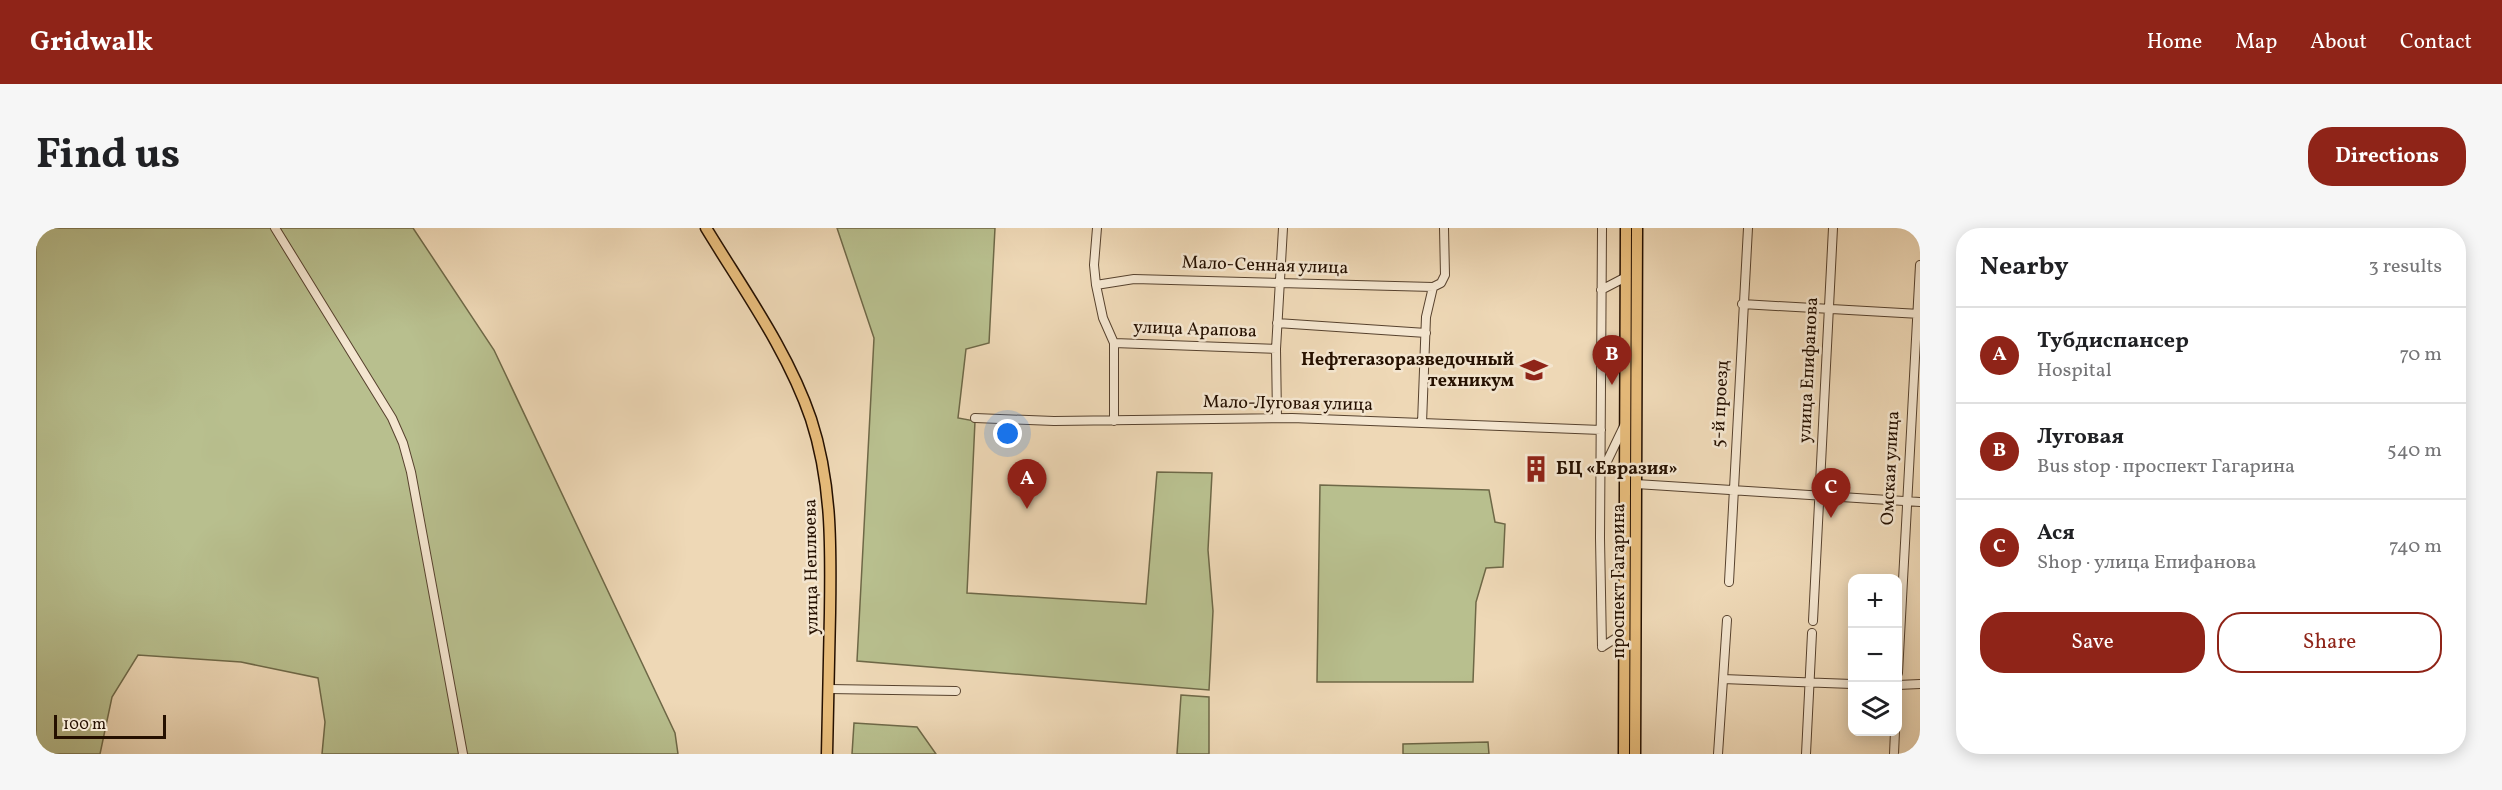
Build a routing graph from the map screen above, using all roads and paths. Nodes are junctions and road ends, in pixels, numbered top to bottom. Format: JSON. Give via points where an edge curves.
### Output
{"nodes":[{"id":1,"x":274,"y":228,"type":"edge"},
{"id":2,"x":706,"y":228,"type":"edge"},
{"id":3,"x":1096,"y":228,"type":"edge"},
{"id":4,"x":1283,"y":228,"type":"edge"},
{"id":5,"x":1444,"y":228,"type":"edge"},
{"id":6,"x":1602,"y":228,"type":"edge"},
{"id":7,"x":1626,"y":228,"type":"edge"},
{"id":8,"x":1637,"y":228,"type":"edge"},
{"id":9,"x":1748,"y":228,"type":"edge"},
{"id":10,"x":1833,"y":228,"type":"edge"},
{"id":11,"x":1920,"y":265,"type":"edge"},
{"id":12,"x":1626,"y":277,"type":"junction"},
{"id":13,"x":1279,"y":283,"type":"junction"},
{"id":14,"x":1096,"y":285,"type":"junction"},
{"id":15,"x":1433,"y":287,"type":"junction"},
{"id":16,"x":1601,"y":290,"type":"junction"},
{"id":17,"x":1742,"y":304,"type":"junction"},
{"id":18,"x":1829,"y":308,"type":"junction"},
{"id":19,"x":1919,"y":314,"type":"edge"},
{"id":20,"x":1277,"y":323,"type":"junction"},
{"id":21,"x":1426,"y":333,"type":"junction"},
{"id":22,"x":1114,"y":343,"type":"junction"},
{"id":23,"x":1276,"y":349,"type":"junction"},
{"id":24,"x":975,"y":418,"type":"dead end"},
{"id":25,"x":1277,"y":418,"type":"junction"},
{"id":26,"x":1114,"y":421,"type":"junction"},
{"id":27,"x":1422,"y":423,"type":"junction"},
{"id":28,"x":1625,"y":423,"type":"junction"},
{"id":29,"x":1601,"y":430,"type":"junction"},
{"id":30,"x":1600,"y":475,"type":"junction"},
{"id":31,"x":1636,"y":484,"type":"junction"},
{"id":32,"x":1734,"y":490,"type":"junction"},
{"id":33,"x":1818,"y":497,"type":"junction"},
{"id":34,"x":1906,"y":501,"type":"junction"},
{"id":35,"x":1920,"y":502,"type":"edge"},
{"id":36,"x":1729,"y":582,"type":"dead end"},
{"id":37,"x":1727,"y":620,"type":"dead end"},
{"id":38,"x":1813,"y":621,"type":"dead end"},
{"id":39,"x":1900,"y":628,"type":"edge"},
{"id":40,"x":1624,"y":633,"type":"junction"},
{"id":41,"x":1812,"y":633,"type":"dead end"},
{"id":42,"x":1723,"y":679,"type":"junction"},
{"id":43,"x":1810,"y":683,"type":"junction"},
{"id":44,"x":1848,"y":684,"type":"edge"},
{"id":45,"x":1920,"y":684,"type":"edge"},
{"id":46,"x":1902,"y":685,"type":"edge"},
{"id":47,"x":829,"y":689,"type":"junction"},
{"id":48,"x":956,"y":691,"type":"dead end"},
{"id":49,"x":1895,"y":736,"type":"edge"},
{"id":50,"x":463,"y":754,"type":"edge"},
{"id":51,"x":827,"y":754,"type":"edge"},
{"id":52,"x":1624,"y":754,"type":"edge"},
{"id":53,"x":1635,"y":754,"type":"edge"},
{"id":54,"x":1718,"y":754,"type":"edge"},
{"id":55,"x":1806,"y":754,"type":"edge"},
{"id":56,"x":1894,"y":754,"type":"edge"}],
"edges":[{"from":1,"to":50,"type":"street","via":[[392,418],[403,443]]},
{"from":2,"to":47,"type":"main road","name":"улица Неплюева","via":[[783,359],[804,401],[816,439],[825,476],[830,526]]},
{"from":3,"to":14,"type":"street"},
{"from":4,"to":13,"type":"street"},
{"from":5,"to":15,"type":"street","via":[[1444,275],[1441,283]]},
{"from":6,"to":16,"type":"street"},
{"from":7,"to":12,"type":"main road","name":"проспект Гагарина"},
{"from":8,"to":31,"type":"main road","name":"проспект Гагарина"},
{"from":9,"to":17,"type":"street","name":"5-й проезд"},
{"from":10,"to":18,"type":"street","name":"улица Епифанова"},
{"from":11,"to":19,"type":"street","name":"Омская улица"},
{"from":12,"to":16,"type":"street"},
{"from":12,"to":28,"type":"main road","name":"проспект Гагарина"},
{"from":13,"to":14,"type":"street","name":"Мало-Сенная улица","via":[[1134,279]]},
{"from":13,"to":15,"type":"street","name":"Мало-Сенная улица"},
{"from":13,"to":20,"type":"street"},
{"from":14,"to":22,"type":"street"},
{"from":15,"to":21,"type":"street"},
{"from":16,"to":29,"type":"street"},
{"from":17,"to":18,"type":"street"},
{"from":17,"to":32,"type":"street","name":"5-й проезд"},
{"from":18,"to":19,"type":"street"},
{"from":18,"to":33,"type":"street","name":"улица Епифанова"},
{"from":19,"to":34,"type":"street","name":"Омская улица"},
{"from":20,"to":21,"type":"street","name":"улица Арапова"},
{"from":20,"to":23,"type":"street"},
{"from":21,"to":27,"type":"street"},
{"from":22,"to":23,"type":"street","name":"улица Арапова"},
{"from":22,"to":26,"type":"street"},
{"from":23,"to":25,"type":"street"},
{"from":24,"to":26,"type":"street","name":"Мало-Луговая улица"},
{"from":25,"to":26,"type":"street","name":"Мало-Луговая улица"},
{"from":25,"to":27,"type":"street","name":"Мало-Луговая улица"},
{"from":27,"to":29,"type":"street","name":"Мало-Луговая улица"},
{"from":28,"to":30,"type":"street"},
{"from":28,"to":40,"type":"main road","name":"проспект Гагарина"},
{"from":29,"to":30,"type":"street"},
{"from":30,"to":40,"type":"street","via":[[1602,647]]},
{"from":31,"to":32,"type":"street"},
{"from":31,"to":53,"type":"main road","name":"проспект Гагарина"},
{"from":32,"to":33,"type":"street"},
{"from":32,"to":36,"type":"street","name":"5-й проезд"},
{"from":33,"to":34,"type":"street"},
{"from":33,"to":38,"type":"street","name":"улица Епифанова"},
{"from":34,"to":35,"type":"street"},
{"from":34,"to":39,"type":"street","name":"Омская улица"},
{"from":37,"to":42,"type":"street"},
{"from":40,"to":52,"type":"main road","name":"проспект Гагарина"},
{"from":41,"to":43,"type":"street"},
{"from":42,"to":43,"type":"street"},
{"from":42,"to":54,"type":"street"},
{"from":43,"to":44,"type":"street"},
{"from":43,"to":55,"type":"street"},
{"from":45,"to":46,"type":"street"},
{"from":47,"to":48,"type":"street"},
{"from":47,"to":51,"type":"main road","name":"улица Неплюева"},
{"from":49,"to":56,"type":"street"}]}
